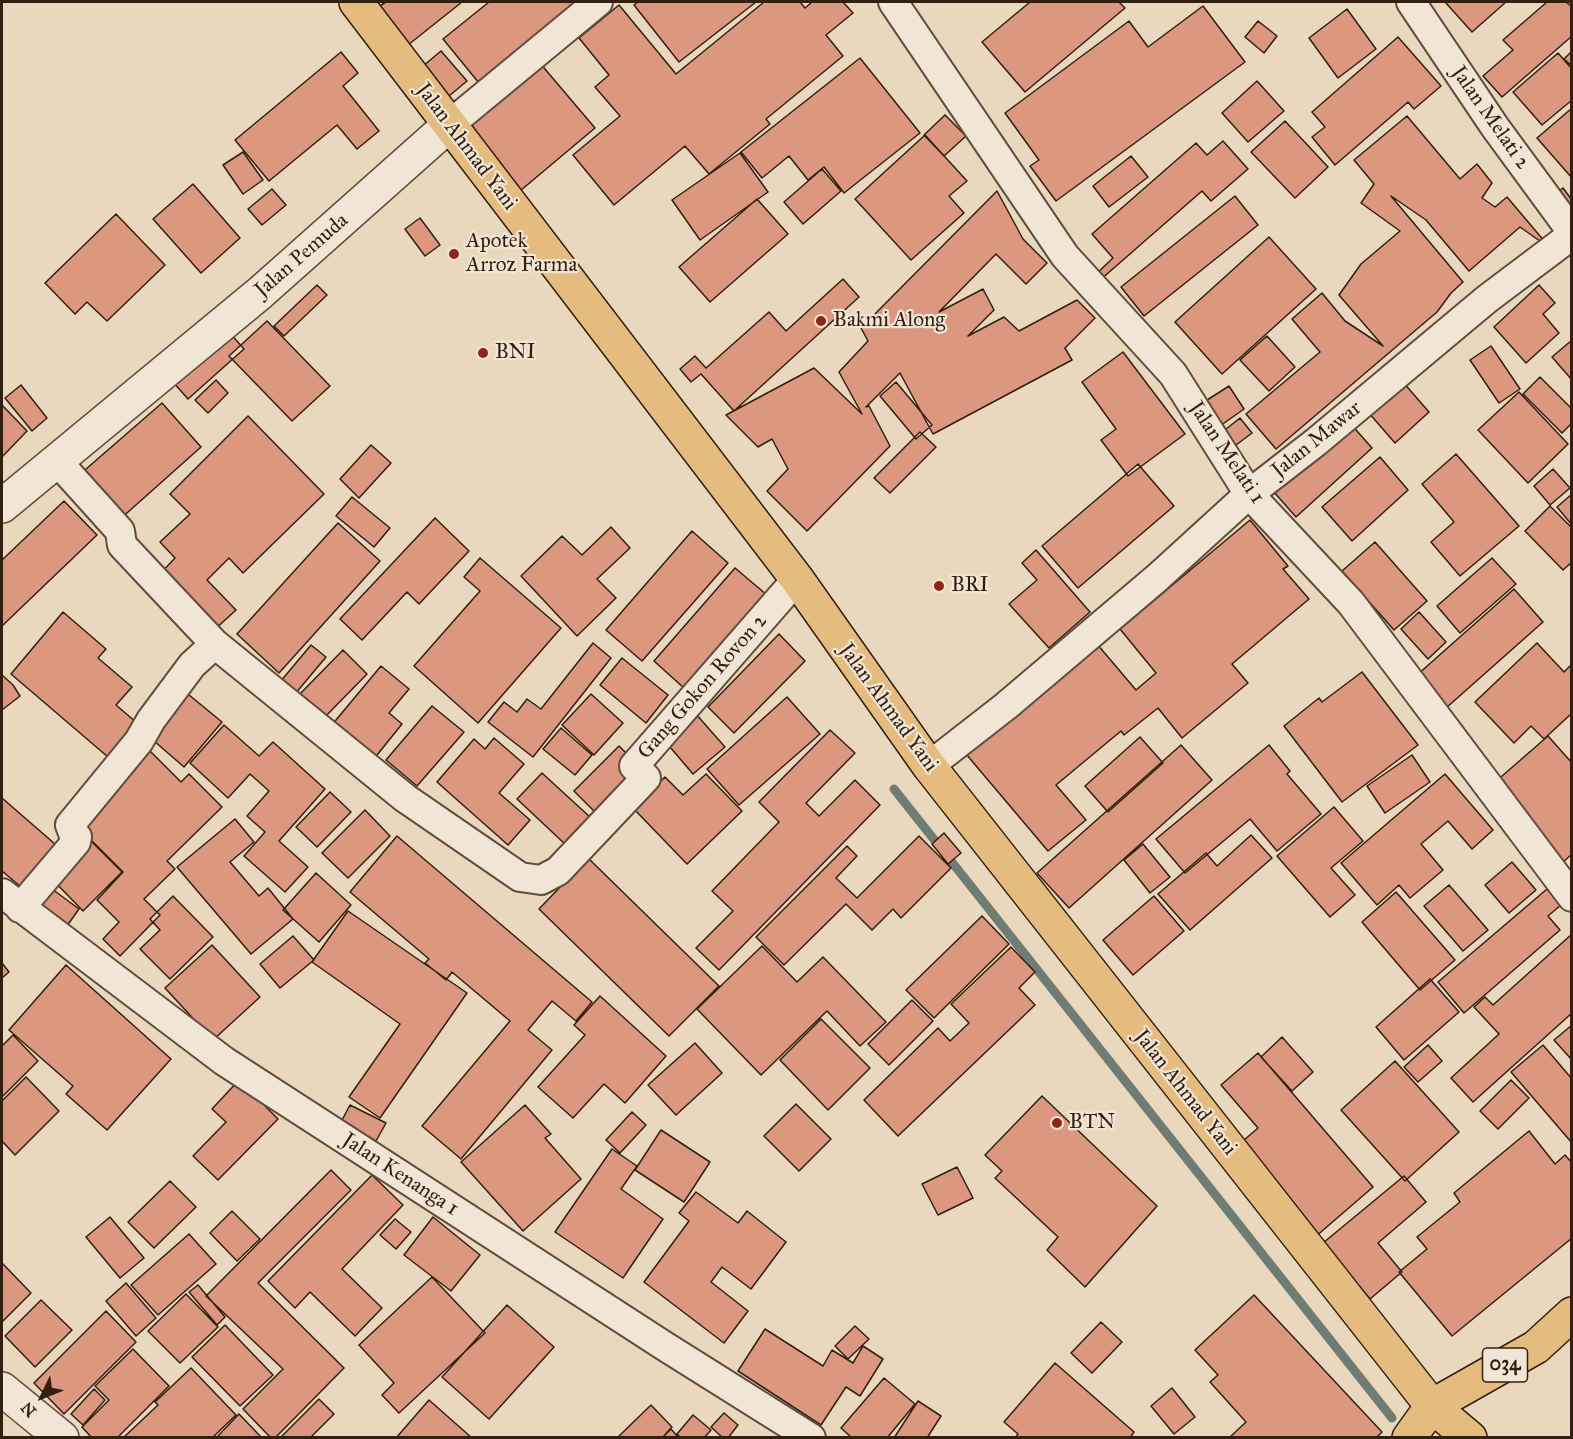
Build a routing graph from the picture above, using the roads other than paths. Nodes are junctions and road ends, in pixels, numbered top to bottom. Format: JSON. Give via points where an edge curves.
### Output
{"nodes":[{"id":1,"x":356,"y":2,"type":"edge"},
{"id":2,"x":598,"y":2,"type":"edge"},
{"id":3,"x":893,"y":2,"type":"edge"},
{"id":4,"x":1411,"y":2,"type":"edge"},
{"id":5,"x":449,"y":125,"type":"junction"},
{"id":6,"x":1572,"y":234,"type":"edge"},
{"id":7,"x":57,"y":461,"type":"junction"},
{"id":8,"x":1249,"y":494,"type":"junction"},
{"id":9,"x":2,"y":506,"type":"edge"},
{"id":10,"x":797,"y":579,"type":"junction"},
{"id":11,"x":215,"y":644,"type":"junction"},
{"id":12,"x":929,"y":766,"type":"junction"},
{"id":13,"x":1572,"y":897,"type":"edge"},
{"id":14,"x":11,"y":900,"type":"edge"},
{"id":15,"x":1572,"y":1314,"type":"edge"},
{"id":16,"x":2,"y":1389,"type":"edge"},
{"id":17,"x":1431,"y":1406,"type":"junction"},
{"id":18,"x":62,"y":1437,"type":"edge"},
{"id":19,"x":811,"y":1437,"type":"edge"},
{"id":20,"x":1408,"y":1437,"type":"edge"},
{"id":21,"x":1470,"y":1437,"type":"edge"}],
"edges":[{"from":1,"to":5,"type":"main road","name":"Jalan Ahmad Yani"},
{"from":2,"to":5,"type":"street","name":"Jalan Pemuda"},
{"from":3,"to":8,"type":"street","name":"Jalan Melati 1","via":[[1065,256],[1173,374]]},
{"from":4,"to":6,"type":"street","name":"Jalan Melati 2"},
{"from":5,"to":7,"type":"street","name":"Jalan Pemuda","via":[[260,293]]},
{"from":5,"to":10,"type":"main road","name":"Jalan Ahmad Yani"},
{"from":6,"to":8,"type":"street","name":"Jalan Mawar"},
{"from":7,"to":9,"type":"street","name":"Jalan Pemuda"},
{"from":7,"to":11,"type":"street","via":[[120,531],[122,545]]},
{"from":8,"to":12,"type":"street","name":"Jalan Mawar","via":[[1157,578]]},
{"from":8,"to":13,"type":"street","name":"Jalan Melati 1","via":[[1351,603]]},
{"from":10,"to":11,"type":"street","name":"Gang Gokon Rovon 2","via":[[634,766],[646,778],[558,872],[541,880],[520,877],[405,798]]},
{"from":10,"to":12,"type":"main road","name":"Jalan Ahmad Yani"},
{"from":11,"to":14,"type":"street","via":[[192,665],[139,741],[70,825],[76,842]]},
{"from":12,"to":17,"type":"main road","name":"Jalan Ahmad Yani"},
{"from":14,"to":19,"type":"street","name":"Jalan Kenanga 1","via":[[224,1061]]},
{"from":15,"to":17,"type":"main road","number":"034","via":[[1536,1347]]},
{"from":16,"to":18,"type":"street"},
{"from":17,"to":20,"type":"main road"},
{"from":17,"to":21,"type":"main road","name":"Jalan Ahmad Yani"}]}
